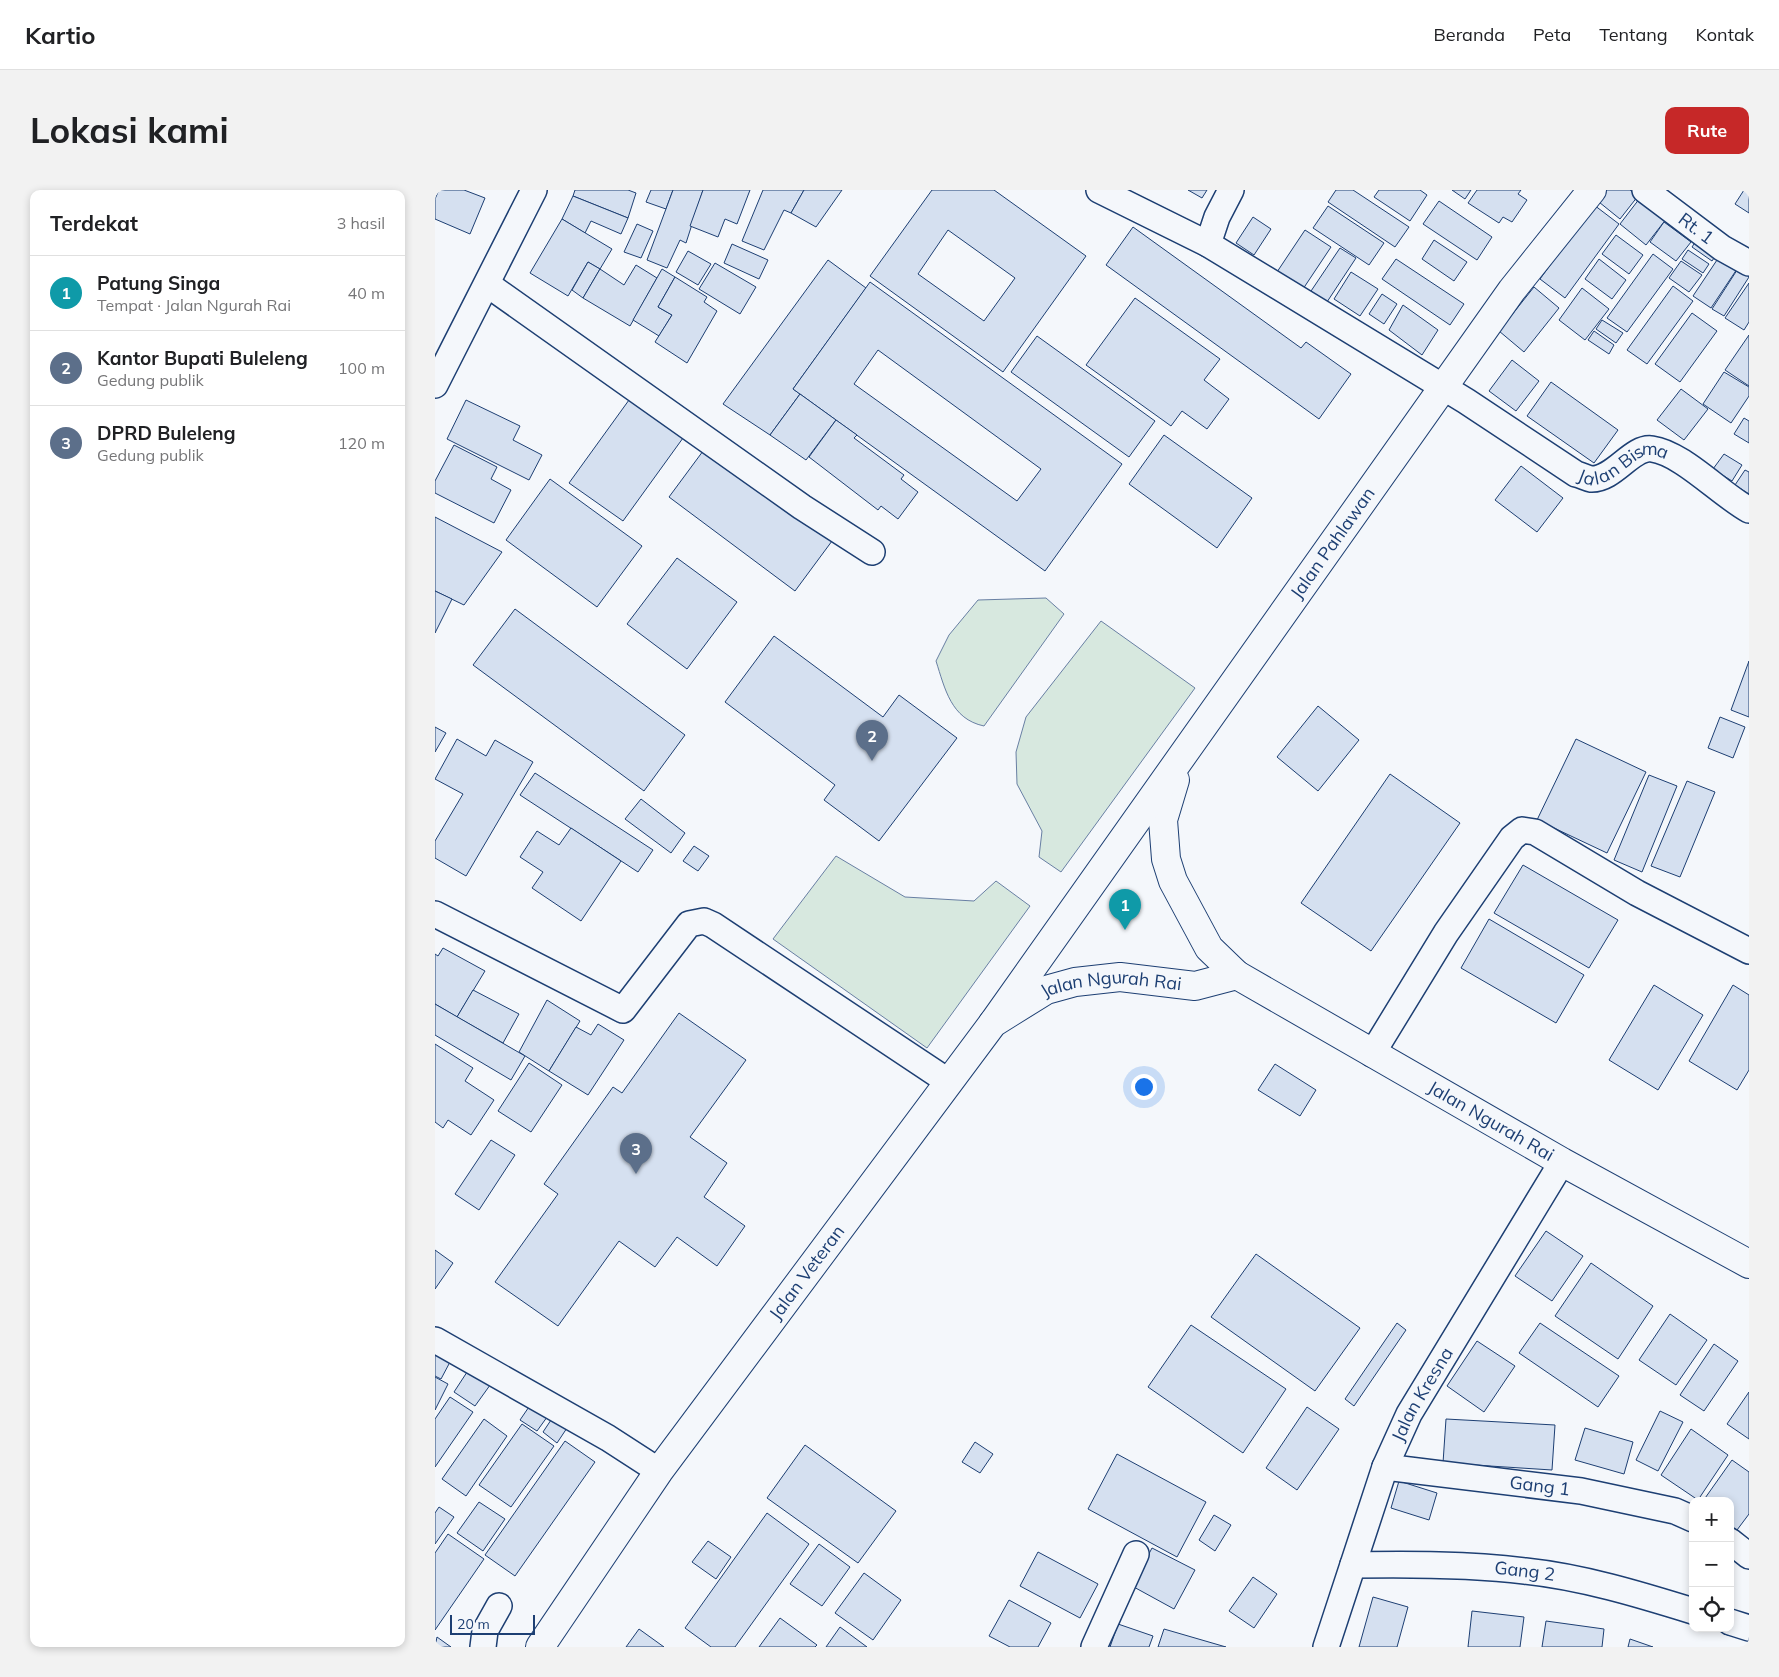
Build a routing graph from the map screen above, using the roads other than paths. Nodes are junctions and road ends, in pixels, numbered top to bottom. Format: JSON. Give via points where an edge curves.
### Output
{"nodes":[{"id":1,"x":534,"y":190,"type":"edge"},
{"id":2,"x":1099,"y":190,"type":"edge"},
{"id":3,"x":1231,"y":190,"type":"edge"},
{"id":4,"x":1592,"y":190,"type":"edge"},
{"id":5,"x":1645,"y":190,"type":"edge"},
{"id":6,"x":1208,"y":244,"type":"junction"},
{"id":7,"x":1749,"y":262,"type":"edge"},
{"id":8,"x":487,"y":284,"type":"junction"},
{"id":9,"x":435,"y":384,"type":"edge"},
{"id":10,"x":1443,"y":387,"type":"junction"},
{"id":11,"x":1749,"y":510,"type":"edge"},
{"id":12,"x":872,"y":552,"type":"dead end"},
{"id":13,"x":1186,"y":750,"type":"junction"},
{"id":14,"x":1080,"y":902,"type":"joint"},
{"id":15,"x":435,"y":914,"type":"edge"},
{"id":16,"x":1749,"y":951,"type":"edge"},
{"id":17,"x":1237,"y":975,"type":"junction"},
{"id":18,"x":993,"y":1023,"type":"junction"},
{"id":19,"x":1371,"y":1054,"type":"junction"},
{"id":20,"x":949,"y":1082,"type":"junction"},
{"id":21,"x":1562,"y":1162,"type":"junction"},
{"id":22,"x":1749,"y":1264,"type":"edge"},
{"id":23,"x":435,"y":1340,"type":"edge"},
{"id":24,"x":1385,"y":1467,"type":"junction"},
{"id":25,"x":659,"y":1471,"type":"junction"},
{"id":26,"x":1689,"y":1517,"type":"edge"},
{"id":27,"x":1136,"y":1554,"type":"dead end"},
{"id":28,"x":1353,"y":1566,"type":"junction"},
{"id":29,"x":499,"y":1606,"type":"dead end"},
{"id":30,"x":1689,"y":1610,"type":"edge"},
{"id":31,"x":483,"y":1647,"type":"edge"},
{"id":32,"x":540,"y":1647,"type":"edge"},
{"id":33,"x":1094,"y":1647,"type":"edge"},
{"id":34,"x":1326,"y":1647,"type":"edge"}],
"edges":[{"from":1,"to":8,"type":"street"},
{"from":2,"to":6,"type":"street"},
{"from":3,"to":6,"type":"street"},
{"from":4,"to":10,"type":"main road","name":"Jalan Pahlawan","via":[[1512,290]]},
{"from":5,"to":7,"type":"street","name":"Rt. 1","via":[[1722,248]]},
{"from":6,"to":10,"type":"street"},
{"from":8,"to":9,"type":"street"},
{"from":8,"to":12,"type":"street","via":[[809,512]]},
{"from":10,"to":11,"type":"street","name":"Jalan Bisma","via":[[1576,474],[1591,479],[1603,476],[1650,448],[1687,464],[1708,483]]},
{"from":10,"to":13,"type":"main road","name":"Jalan Pahlawan"},
{"from":13,"to":14,"type":"main road","name":"Jalan Pahlawan"},
{"from":13,"to":17,"type":"main road","name":"Jalan Ngurah Rai","via":[[1163,820],[1166,859],[1173,881],[1209,948]]},
{"from":14,"to":18,"type":"main road","name":"Jalan Veteran"},
{"from":15,"to":20,"type":"street","via":[[623,1010],[689,924],[704,922],[751,948]]},
{"from":16,"to":19,"type":"street","via":[[1637,894],[1535,832],[1522,830],[1512,838],[1467,902]]},
{"from":17,"to":18,"type":"main road","name":"Jalan Ngurah Rai","via":[[1195,986],[1120,977],[1075,982],[1047,990]]},
{"from":17,"to":19,"type":"main road","name":"Jalan Ngurah Rai"},
{"from":18,"to":20,"type":"main road","name":"Jalan Veteran"},
{"from":19,"to":21,"type":"main road","name":"Jalan Ngurah Rai"},
{"from":20,"to":25,"type":"main road","name":"Jalan Veteran"},
{"from":21,"to":22,"type":"main road","name":"Jalan Ngurah Rai"},
{"from":21,"to":24,"type":"street","name":"Jalan Kresna","via":[[1409,1414]]},
{"from":23,"to":25,"type":"street","via":[[600,1433]]},
{"from":24,"to":26,"type":"street","name":"Gang 1","via":[[1581,1491],[1675,1511]]},
{"from":24,"to":28,"type":"street","name":"Jalan Kresna"},
{"from":25,"to":32,"type":"main road","name":"Jalan Veteran"},
{"from":27,"to":33,"type":"street"},
{"from":28,"to":30,"type":"street","name":"Gang 2","via":[[1413,1564],[1526,1571],[1601,1586]]},
{"from":28,"to":34,"type":"street","name":"Jalan Kresna"},
{"from":29,"to":31,"type":"street","via":[[485,1631]]}]}
